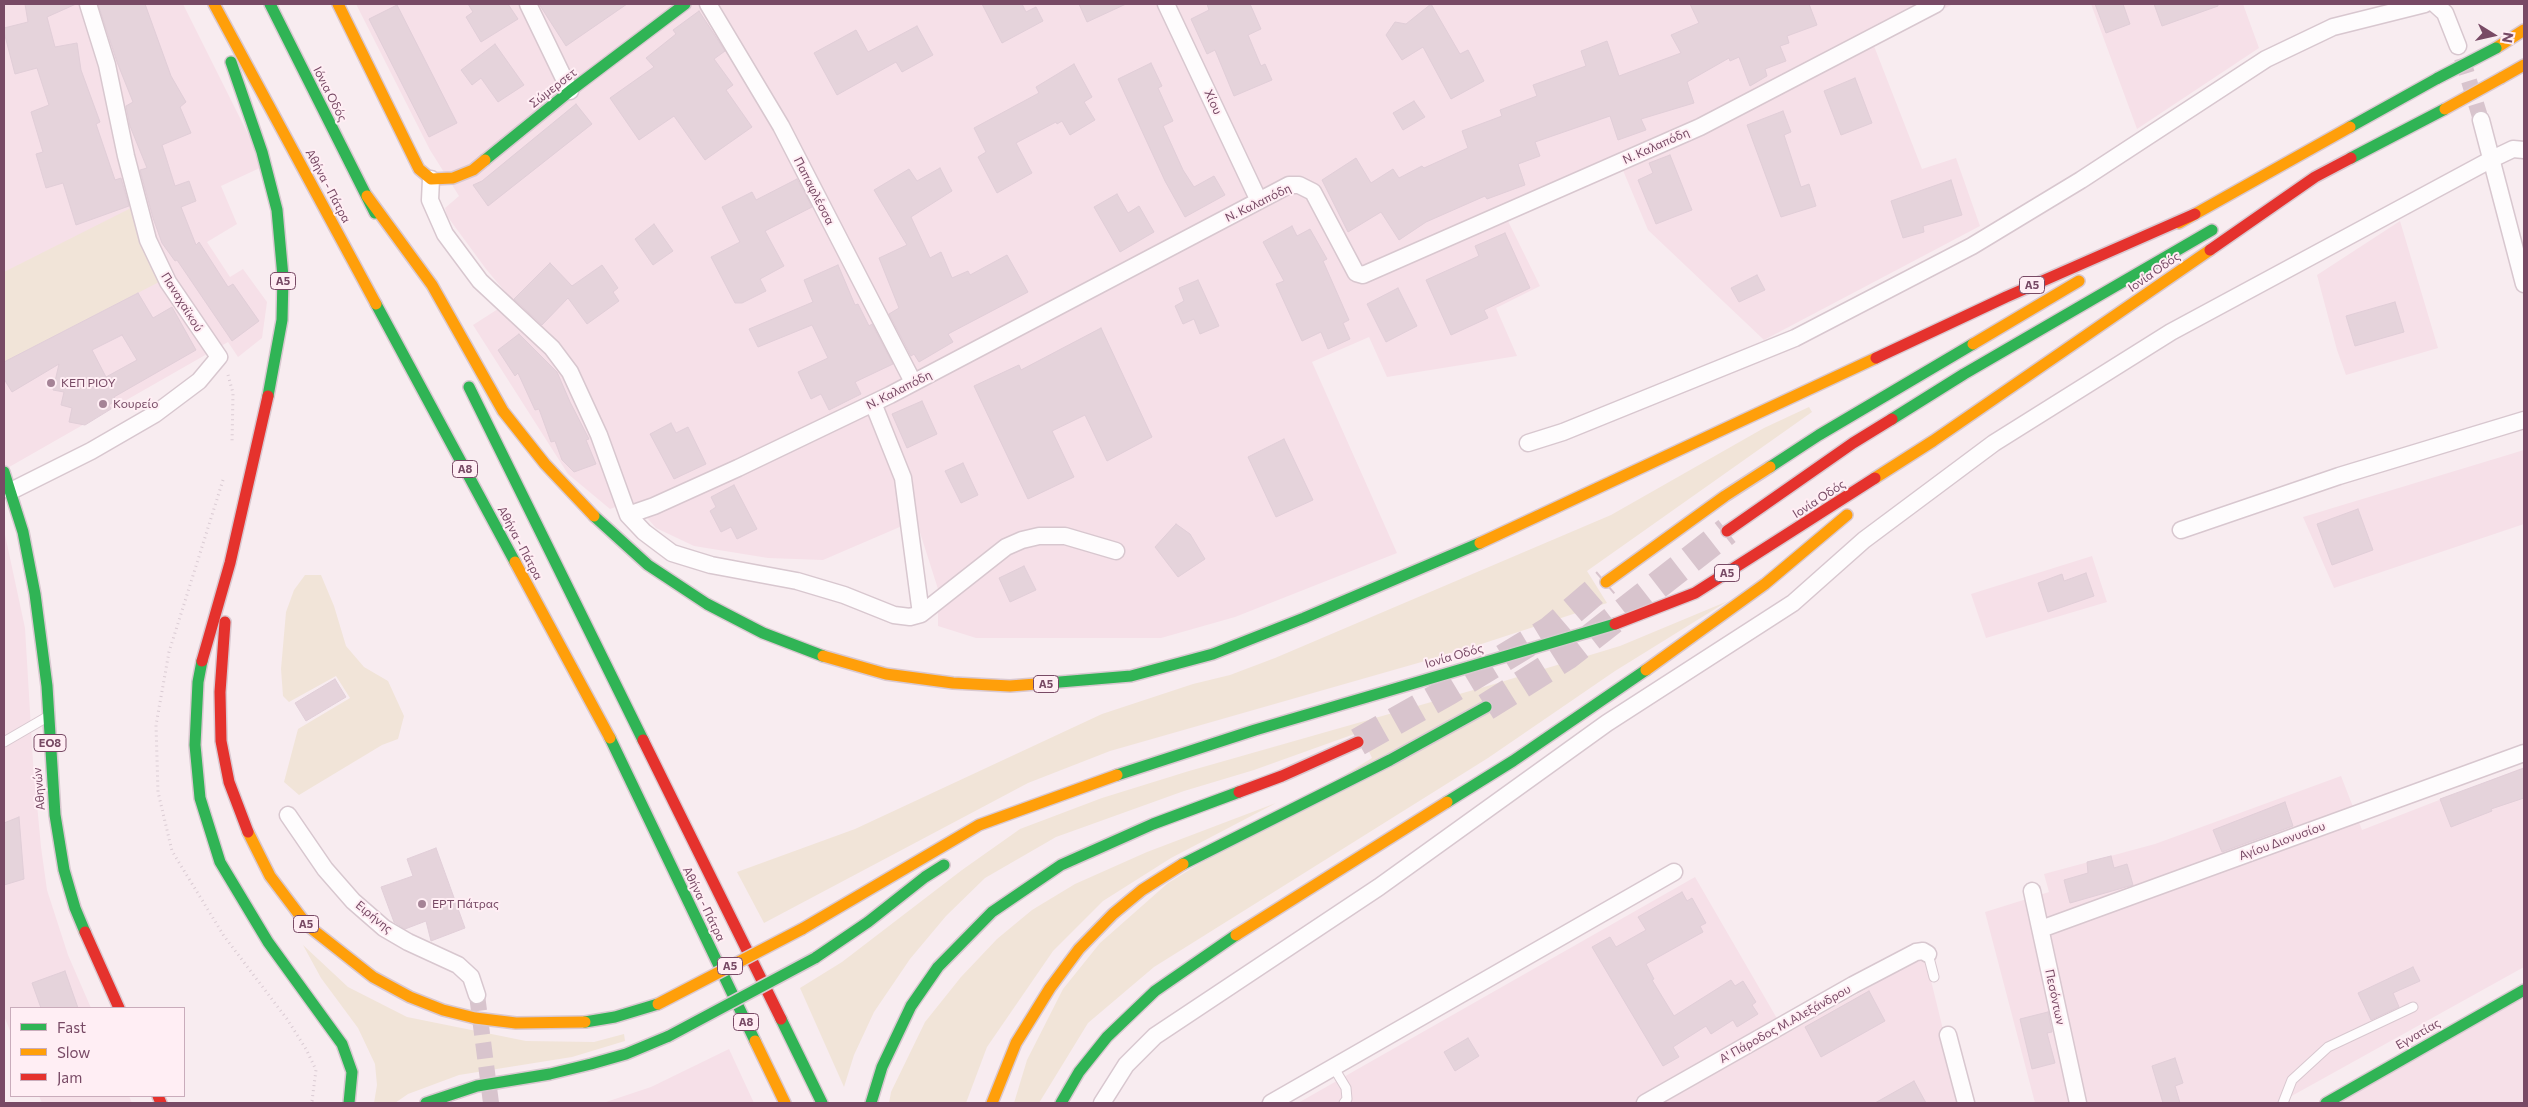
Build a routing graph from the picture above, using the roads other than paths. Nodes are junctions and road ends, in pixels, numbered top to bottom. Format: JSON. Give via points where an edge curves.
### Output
{"nodes":[{"id":1,"x":88,"y":4,"type":"edge"},
{"id":2,"x":212,"y":4,"type":"edge"},
{"id":3,"x":270,"y":4,"type":"edge"},
{"id":4,"x":338,"y":4,"type":"edge"},
{"id":5,"x":528,"y":4,"type":"edge"},
{"id":6,"x":685,"y":4,"type":"edge"},
{"id":7,"x":708,"y":4,"type":"edge"},
{"id":8,"x":1166,"y":4,"type":"edge"},
{"id":9,"x":1936,"y":4,"type":"edge"},
{"id":10,"x":2425,"y":4,"type":"edge"},
{"id":11,"x":2436,"y":4,"type":"edge"},
{"id":12,"x":2524,"y":30,"type":"edge"},
{"id":13,"x":2458,"y":46,"type":"tunnel mouth"},
{"id":14,"x":2524,"y":65,"type":"edge"},
{"id":15,"x":570,"y":91,"type":"junction"},
{"id":16,"x":2481,"y":120,"type":"tunnel mouth"},
{"id":17,"x":2524,"y":150,"type":"edge"},
{"id":18,"x":2492,"y":159,"type":"junction"},
{"id":19,"x":2316,"y":177,"type":"junction"},
{"id":20,"x":431,"y":179,"type":"junction"},
{"id":21,"x":366,"y":196,"type":"junction"},
{"id":22,"x":1260,"y":200,"type":"junction"},
{"id":23,"x":2195,"y":214,"type":"junction"},
{"id":24,"x":404,"y":267,"type":"dead end"},
{"id":25,"x":2524,"y":284,"type":"edge"},
{"id":26,"x":461,"y":373,"type":"dead end"},
{"id":27,"x":913,"y":382,"type":"junction"},
{"id":28,"x":873,"y":403,"type":"junction"},
{"id":29,"x":2524,"y":420,"type":"edge"},
{"id":30,"x":1933,"y":441,"type":"junction"},
{"id":31,"x":1528,"y":444,"type":"dead end"},
{"id":32,"x":4,"y":472,"type":"edge"},
{"id":33,"x":11,"y":491,"type":"junction"},
{"id":34,"x":1867,"y":497,"type":"dead end"},
{"id":35,"x":1853,"y":510,"type":"dead end"},
{"id":36,"x":628,"y":515,"type":"junction"},
{"id":37,"x":2181,"y":530,"type":"dead end"},
{"id":38,"x":1727,"y":531,"type":"tunnel mouth"},
{"id":39,"x":1116,"y":551,"type":"dead end"},
{"id":40,"x":230,"y":563,"type":"junction"},
{"id":41,"x":1606,"y":582,"type":"tunnel mouth"},
{"id":42,"x":921,"y":614,"type":"junction"},
{"id":43,"x":1486,"y":707,"type":"tunnel mouth"},
{"id":44,"x":48,"y":716,"type":"junction"},
{"id":45,"x":4,"y":742,"type":"edge"},
{"id":46,"x":1358,"y":742,"type":"tunnel mouth"},
{"id":47,"x":2524,"y":753,"type":"edge"},
{"id":48,"x":1054,"y":797,"type":"junction"},
{"id":49,"x":288,"y":815,"type":"dead end"},
{"id":50,"x":998,"y":832,"type":"dead end"},
{"id":51,"x":957,"y":857,"type":"dead end"},
{"id":52,"x":1674,"y":872,"type":"dead end"},
{"id":53,"x":2032,"y":890,"type":"dead end"},
{"id":54,"x":2041,"y":930,"type":"junction"},
{"id":55,"x":1928,"y":954,"type":"joint"},
{"id":56,"x":1934,"y":977,"type":"dead end"},
{"id":57,"x":2524,"y":990,"type":"edge"},
{"id":58,"x":477,"y":995,"type":"tunnel mouth"},
{"id":59,"x":119,"y":1007,"type":"edge"},
{"id":60,"x":2412,"y":1007,"type":"dead end"},
{"id":61,"x":1948,"y":1035,"type":"dead end"},
{"id":62,"x":1334,"y":1068,"type":"junction"},
{"id":63,"x":350,"y":1103,"type":"edge"},
{"id":64,"x":426,"y":1103,"type":"edge"},
{"id":65,"x":785,"y":1103,"type":"edge"},
{"id":66,"x":822,"y":1103,"type":"edge"},
{"id":67,"x":871,"y":1103,"type":"edge"},
{"id":68,"x":992,"y":1103,"type":"edge"},
{"id":69,"x":1061,"y":1103,"type":"edge"},
{"id":70,"x":1102,"y":1103,"type":"edge"},
{"id":71,"x":1271,"y":1103,"type":"edge"},
{"id":72,"x":1344,"y":1103,"type":"edge"},
{"id":73,"x":1645,"y":1103,"type":"edge"},
{"id":74,"x":1966,"y":1103,"type":"edge"},
{"id":75,"x":2078,"y":1103,"type":"edge"},
{"id":76,"x":2283,"y":1103,"type":"edge"},
{"id":77,"x":2326,"y":1103,"type":"edge"}],
"edges":[{"from":1,"to":33,"type":"street","name":"Παναχαϊκού","via":[[107,65],[148,240],[168,282],[219,357],[199,380],[155,414],[91,452]]},
{"from":2,"to":40,"type":"main road","number":"Α5","via":[[277,210],[282,277],[280,329],[266,407]]},
{"from":2,"to":65,"type":"main road","name":"Αθήνα - Πάτρα","number":"Α8","via":[[606,730]]},
{"from":3,"to":21,"type":"main road","name":"Ιόνια Οδός","number":"Α5"},
{"from":4,"to":20,"type":"main road","via":[[408,150],[419,168]]},
{"from":5,"to":15,"type":"street"},
{"from":6,"to":15,"type":"main road","name":"Σώμερσετ"},
{"from":7,"to":27,"type":"street","name":"Παπαφλέσσα","via":[[781,126]]},
{"from":8,"to":22,"type":"street","name":"Χίου"},
{"from":9,"to":22,"type":"street","name":"Ν. Καλαπόδη","via":[[1700,127],[1363,275],[1356,273],[1310,189],[1289,185]]},
{"from":10,"to":31,"type":"street","via":[[2333,27],[2266,59],[2081,180],[1972,246],[1795,338]]},
{"from":11,"to":13,"type":"street","via":[[2445,12]]},
{"from":12,"to":23,"type":"main road","number":"Α5","bridge":true},
{"from":14,"to":19,"type":"main road","name":"Ιονία Οδός","number":"Α5","bridge":true},
{"from":15,"to":20,"type":"main road","name":"Σώμερσετ","via":[[474,170],[453,178]]},
{"from":16,"to":18,"type":"street"},
{"from":17,"to":18,"type":"street","via":[[2513,149]]},
{"from":18,"to":25,"type":"street"},
{"from":18,"to":70,"type":"street","via":[[2171,332],[1994,443],[1864,540],[1793,604],[1607,723],[1379,887],[1155,1036],[1126,1065]]},
{"from":19,"to":30,"type":"main road","name":"Ιονία Οδός","number":"Α5"},
{"from":19,"to":38,"type":"main road","via":[[2191,240],[1964,374],[1853,443]]},
{"from":20,"to":36,"type":"street","via":[[430,200],[436,215],[445,234],[470,269],[498,300],[552,348],[570,372],[599,435]]},
{"from":21,"to":23,"type":"main road","number":"Α5","via":[[432,285],[503,411],[545,464],[596,518],[648,564],[707,604],[763,632],[824,656],[886,674],[953,684],[1010,686],[1131,676],[1213,654],[1484,540],[2006,297]]},
{"from":21,"to":24,"type":"main road"},
{"from":22,"to":27,"type":"street","name":"Ν. Καλαπόδη"},
{"from":23,"to":41,"type":"main road","via":[[1804,445],[1725,496]]},
{"from":26,"to":66,"type":"main road","name":"Αθήνα - Πάτρα","number":"Α8","via":[[494,434]]},
{"from":27,"to":28,"type":"street","name":"Ν. Καλαπόδη"},
{"from":28,"to":36,"type":"street","name":"Ν. Καλαπόδη","via":[[738,468]]},
{"from":28,"to":42,"type":"street","via":[[903,478]]},
{"from":29,"to":37,"type":"street","via":[[2339,476]]},
{"from":30,"to":34,"type":"main road"},
{"from":30,"to":48,"type":"main road","name":"Ιονία Οδός","number":"Α5","via":[[1695,594],[1604,628],[1255,730]]},
{"from":32,"to":33,"type":"main road","name":"Αθηνών","number":"ΕΟ8"},
{"from":33,"to":44,"type":"main road","name":"Αθηνών","number":"ΕΟ8","via":[[24,532],[35,594]]},
{"from":35,"to":69,"type":"main road","via":[[1765,584],[1652,666],[1512,761],[1216,948],[1155,991],[1107,1037],[1079,1072]]},
{"from":36,"to":42,"type":"street","via":[[661,546],[681,557],[806,584],[894,614],[910,617]]},
{"from":39,"to":42,"type":"street","via":[[1064,536],[1022,540],[1002,550]]},
{"from":40,"to":48,"type":"main road","number":"Α5","bridge":true,"via":[[220,692],[220,741],[227,774],[253,846],[270,876],[307,925],[373,977],[426,1004],[475,1018],[516,1023],[579,1023],[615,1017],[658,1004],[802,929],[979,825]]},
{"from":40,"to":63,"type":"main road","via":[[205,644],[198,682],[195,745],[200,798],[220,862],[268,942],[342,1044],[352,1072]]},
{"from":43,"to":68,"type":"main road","via":[[1390,760],[1187,862],[1142,890],[1080,949],[1050,988],[1016,1043]]},
{"from":44,"to":45,"type":"lane"},
{"from":44,"to":59,"type":"main road","name":"Αθηνών","number":"ΕΟ8","via":[[55,815],[64,870],[79,916]]},
{"from":46,"to":67,"type":"main road","via":[[1282,776],[1153,824],[1061,865],[992,912],[938,967],[911,1006],[882,1067]]},
{"from":47,"to":54,"type":"street","name":"Αγίου Διονυσίου"},
{"from":48,"to":50,"type":"main road"},
{"from":49,"to":58,"type":"street","name":"Ειρήνης","via":[[325,870],[353,901],[384,928],[458,965],[471,977]]},
{"from":51,"to":64,"type":"main road","bridge":true,"via":[[815,958],[669,1036],[591,1064],[477,1086]]},
{"from":52,"to":62,"type":"street"},
{"from":53,"to":54,"type":"street","name":"Πεσόντων"},
{"from":54,"to":75,"type":"street","name":"Πεσόντων"},
{"from":55,"to":56,"type":"lane"},
{"from":55,"to":73,"type":"street","name":"Α' Πάροδος Μ.Αλεξάνδρου","via":[[1916,952]]},
{"from":57,"to":77,"type":"main road","name":"Εγνατίας"},
{"from":60,"to":76,"type":"lane","via":[[2328,1047],[2292,1080]]},
{"from":61,"to":74,"type":"street"},
{"from":62,"to":71,"type":"street"},
{"from":62,"to":72,"type":"lane","via":[[1346,1088]]}]}
